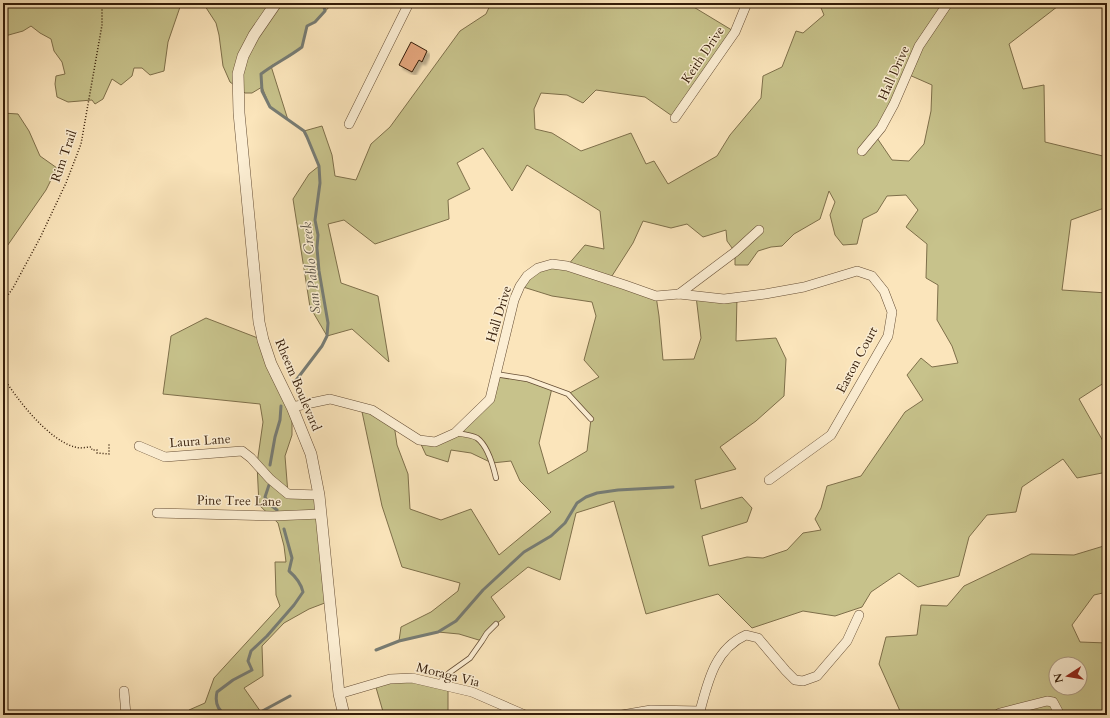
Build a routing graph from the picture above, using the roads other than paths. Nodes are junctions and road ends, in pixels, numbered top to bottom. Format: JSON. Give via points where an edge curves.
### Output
{"nodes":[{"id":1,"x":276,"y":3,"type":"edge"},
{"id":2,"x":409,"y":3,"type":"edge"},
{"id":3,"x":747,"y":3,"type":"edge"},
{"id":4,"x":948,"y":3,"type":"edge"},
{"id":5,"x":676,"y":118,"type":"dead end"},
{"id":6,"x":349,"y":124,"type":"dead end"},
{"id":7,"x":862,"y":152,"type":"dead end"},
{"id":8,"x":759,"y":230,"type":"dead end"},
{"id":9,"x":679,"y":294,"type":"junction"},
{"id":10,"x":495,"y":374,"type":"junction"},
{"id":11,"x":292,"y":407,"type":"junction"},
{"id":12,"x":591,"y":419,"type":"dead end"},
{"id":13,"x":456,"y":433,"type":"junction"},
{"id":14,"x":139,"y":446,"type":"dead end"},
{"id":15,"x":496,"y":478,"type":"dead end"},
{"id":16,"x":769,"y":480,"type":"dead end"},
{"id":17,"x":319,"y":495,"type":"junction"},
{"id":18,"x":156,"y":513,"type":"dead end"},
{"id":19,"x":321,"y":514,"type":"junction"},
{"id":20,"x":858,"y":615,"type":"dead end"},
{"id":21,"x":496,"y":624,"type":"dead end"},
{"id":22,"x":438,"y":684,"type":"junction"},
{"id":23,"x":124,"y":691,"type":"dead end"},
{"id":24,"x":339,"y":694,"type":"junction"},
{"id":25,"x":701,"y":713,"type":"edge"},
{"id":26,"x":126,"y":715,"type":"edge"},
{"id":27,"x":344,"y":715,"type":"edge"},
{"id":28,"x":525,"y":715,"type":"edge"},
{"id":29,"x":622,"y":715,"type":"edge"},
{"id":30,"x":997,"y":715,"type":"edge"},
{"id":31,"x":1060,"y":715,"type":"edge"}],
"edges":[{"from":1,"to":11,"type":"street","name":"Rheem Boulevard","via":[[243,56],[238,74],[238,100],[259,322],[271,364]]},
{"from":2,"to":6,"type":"street"},
{"from":3,"to":5,"type":"street","name":"Keith Drive","via":[[735,32]]},
{"from":4,"to":7,"type":"street","name":"Hall Drive","via":[[919,46],[881,128]]},
{"from":8,"to":9,"type":"street","via":[[735,252]]},
{"from":9,"to":10,"type":"street","name":"Hall Drive","via":[[656,296],[567,266],[552,264],[538,268],[527,276],[514,300]]},
{"from":9,"to":16,"type":"street","name":"Easton Court","via":[[724,299],[765,294],[804,287],[857,272],[872,276],[884,291],[892,312],[888,336],[831,435]]},
{"from":10,"to":12,"type":"lane","via":[[527,379],[568,394]]},
{"from":10,"to":13,"type":"street","name":"Hall Drive","via":[[490,399]]},
{"from":11,"to":13,"type":"street","name":"Hall Drive","via":[[330,399],[372,410],[419,440],[435,442]]},
{"from":11,"to":17,"type":"street","name":"Rheem Boulevard","via":[[311,454]]},
{"from":13,"to":15,"type":"lane","via":[[476,438],[483,445]]},
{"from":14,"to":17,"type":"street","name":"Laura Lane","via":[[165,457],[242,451],[288,494]]},
{"from":17,"to":19,"type":"street","name":"Rheem Boulevard"},
{"from":18,"to":19,"type":"street","name":"Pine Tree Lane","via":[[273,516]]},
{"from":19,"to":24,"type":"street","name":"Rheem Boulevard"},
{"from":20,"to":25,"type":"street","via":[[847,641],[817,676],[803,681],[795,680],[758,638],[746,635],[735,640],[724,651],[710,676]]},
{"from":21,"to":22,"type":"lane","via":[[470,658]]},
{"from":22,"to":24,"type":"street","name":"Moraga Via","via":[[412,678],[390,680]]},
{"from":22,"to":28,"type":"street","name":"Moraga Via","via":[[472,692]]},
{"from":23,"to":26,"type":"street"},
{"from":24,"to":27,"type":"street","name":"Rheem Boulevard"},
{"from":25,"to":29,"type":"street","via":[[651,710]]},
{"from":30,"to":31,"type":"street","via":[[1047,701],[1053,702]]}]}
